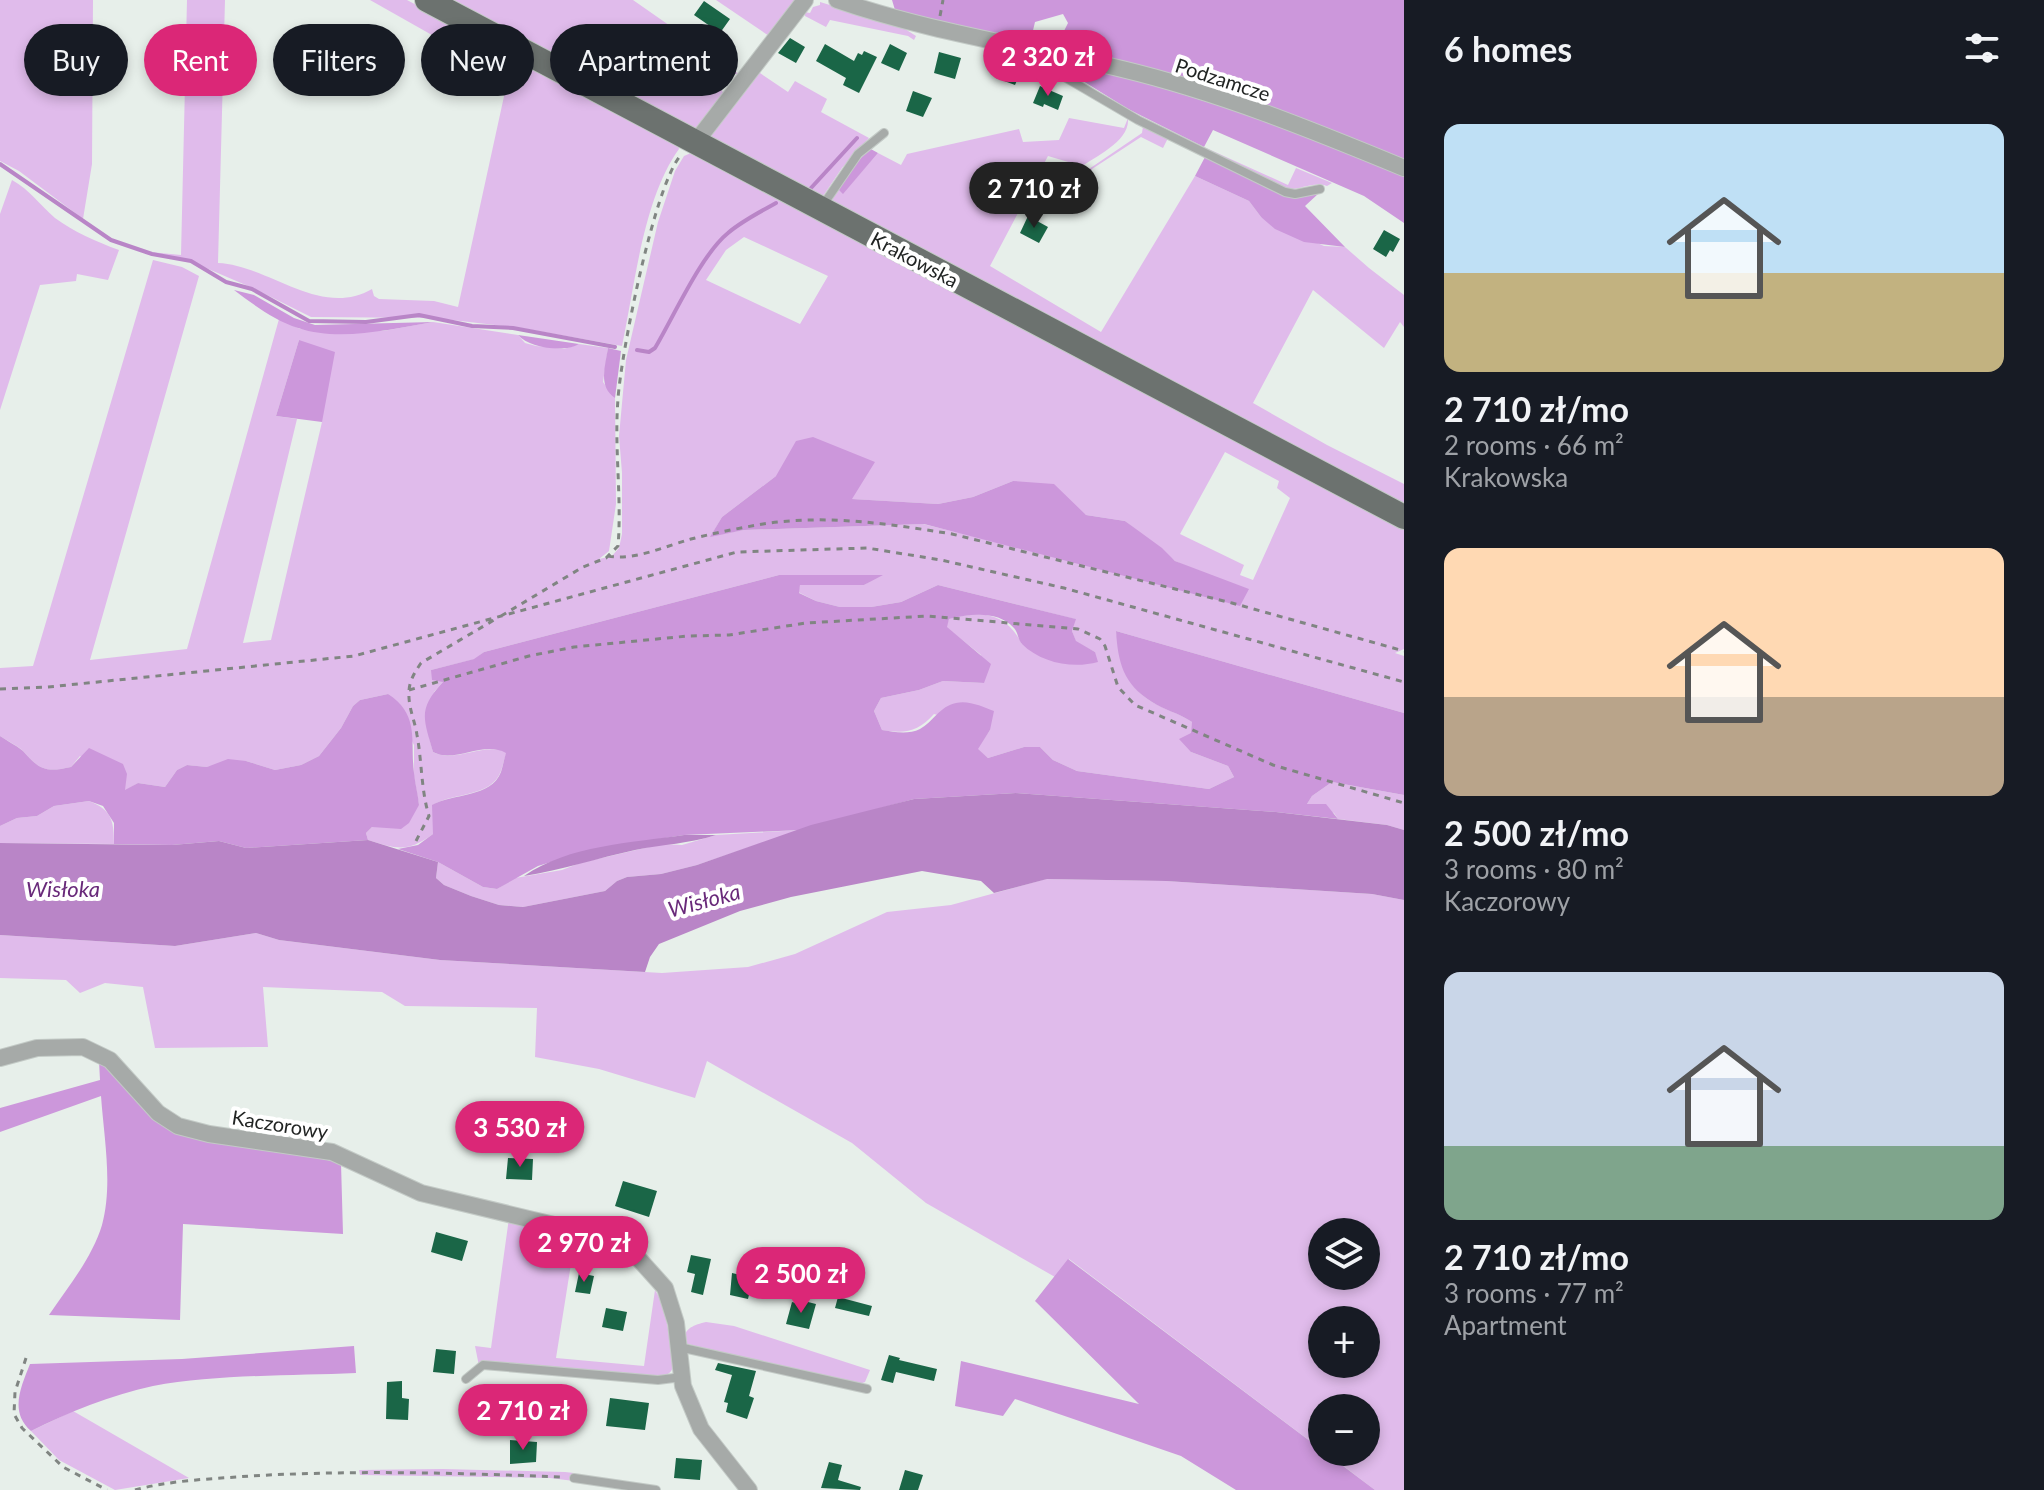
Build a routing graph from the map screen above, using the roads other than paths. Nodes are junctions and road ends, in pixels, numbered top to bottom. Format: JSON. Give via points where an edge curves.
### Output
{"nodes":[{"id":1,"x":427,"y":0,"type":"edge"},
{"id":2,"x":805,"y":0,"type":"edge"},
{"id":3,"x":837,"y":0,"type":"edge"},
{"id":4,"x":1037,"y":50,"type":"junction"},
{"id":5,"x":884,"y":133,"type":"dead end"},
{"id":6,"x":695,"y":143,"type":"junction"},
{"id":7,"x":1404,"y":168,"type":"edge"},
{"id":8,"x":1320,"y":189,"type":"dead end"},
{"id":9,"x":820,"y":209,"type":"junction"},
{"id":10,"x":1404,"y":517,"type":"edge"},
{"id":11,"x":0,"y":1058,"type":"edge"},
{"id":12,"x":678,"y":1347,"type":"junction"},
{"id":13,"x":682,"y":1377,"type":"junction"},
{"id":14,"x":466,"y":1379,"type":"dead end"},
{"id":15,"x":867,"y":1389,"type":"dead end"},
{"id":16,"x":574,"y":1478,"type":"road end"},
{"id":17,"x":656,"y":1490,"type":"edge"},
{"id":18,"x":749,"y":1490,"type":"edge"}],
"edges":[{"from":1,"to":6,"type":"main road","name":"Krakowska"},
{"from":2,"to":6,"type":"street"},
{"from":3,"to":4,"type":"street","name":"Podzamcze"},
{"from":4,"to":7,"type":"street","name":"Podzamcze","via":[[1224,99]]},
{"from":4,"to":8,"type":"lane","via":[[1036,58],[1044,65],[1140,121],[1289,193]]},
{"from":5,"to":9,"type":"lane","via":[[858,154]]},
{"from":6,"to":9,"type":"main road","name":"Krakowska"},
{"from":9,"to":10,"type":"main road","name":"Krakowska"},
{"from":11,"to":12,"type":"street","name":"Kaczorowy","via":[[37,1048],[83,1047],[110,1060],[158,1113],[178,1126],[332,1152],[421,1193],[600,1236],[638,1258],[665,1288]]},
{"from":12,"to":13,"type":"street","name":"Kaczorowy"},
{"from":12,"to":15,"type":"lane"},
{"from":13,"to":14,"type":"lane","via":[[658,1380],[483,1365]]},
{"from":13,"to":18,"type":"street","name":"Kaczorowy","via":[[701,1429]]},
{"from":16,"to":17,"type":"lane"}]}
